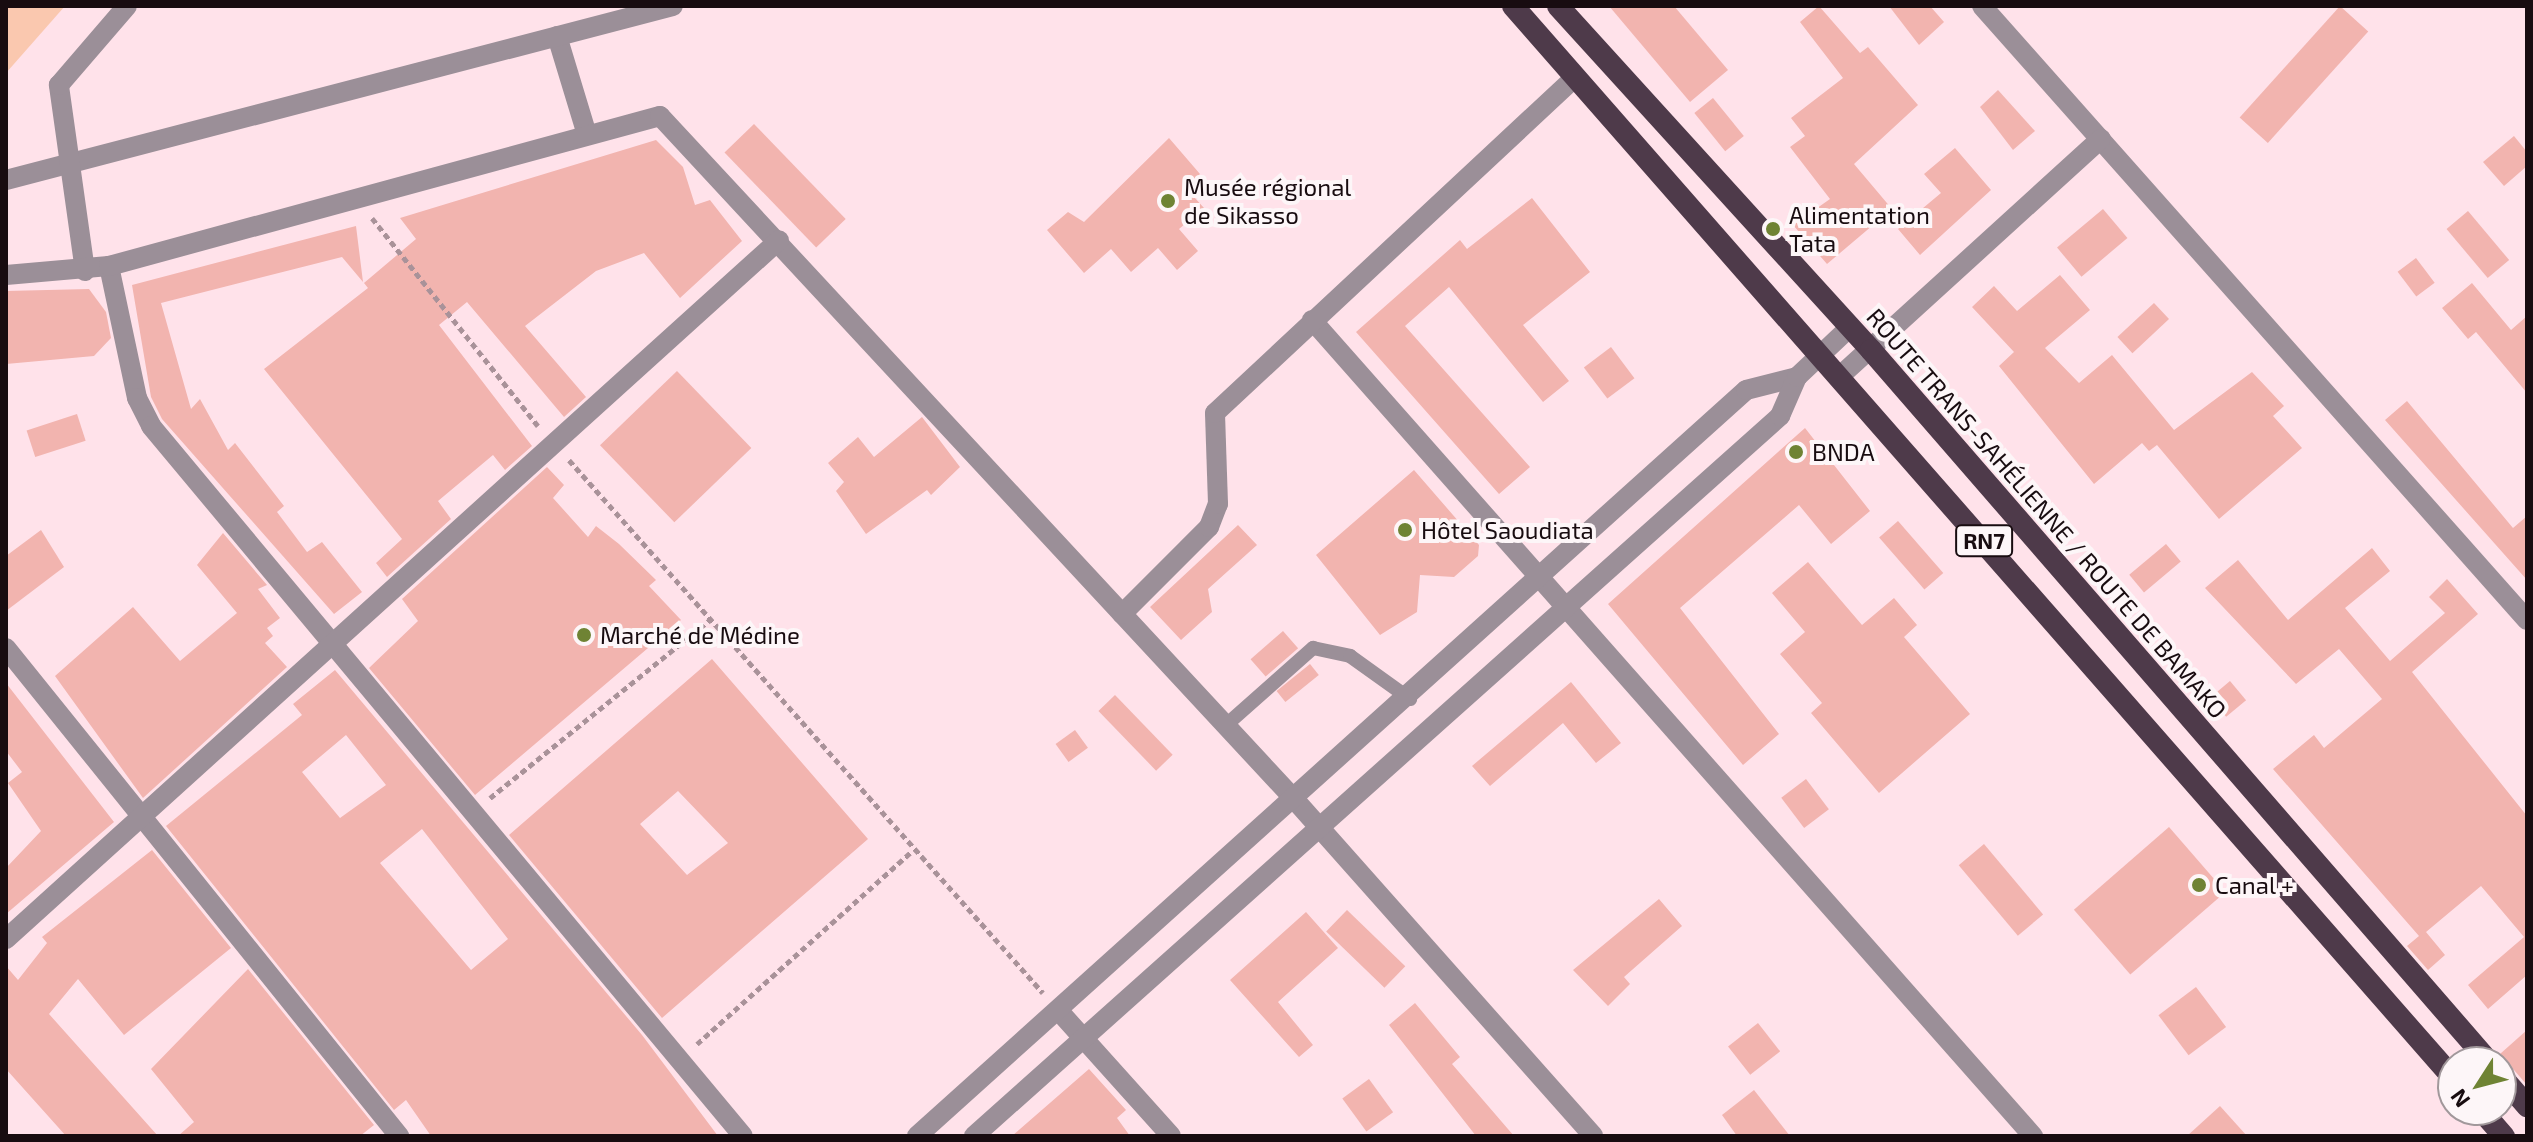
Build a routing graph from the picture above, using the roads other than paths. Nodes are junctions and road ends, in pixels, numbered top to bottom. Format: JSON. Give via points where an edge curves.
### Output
{"nodes":[{"id":1,"x":127,"y":6,"type":"edge"},
{"id":2,"x":673,"y":6,"type":"edge"},
{"id":3,"x":1513,"y":6,"type":"edge"},
{"id":4,"x":1558,"y":6,"type":"edge"},
{"id":5,"x":1982,"y":6,"type":"edge"},
{"id":6,"x":557,"y":36,"type":"junction"},
{"id":7,"x":1575,"y":77,"type":"junction"},
{"id":8,"x":587,"y":135,"type":"junction"},
{"id":9,"x":2101,"y":139,"type":"junction"},
{"id":10,"x":70,"y":163,"type":"junction"},
{"id":11,"x":6,"y":180,"type":"edge"},
{"id":12,"x":779,"y":240,"type":"junction"},
{"id":13,"x":109,"y":266,"type":"junction"},
{"id":14,"x":85,"y":271,"type":"junction"},
{"id":15,"x":6,"y":275,"type":"edge"},
{"id":16,"x":1312,"y":320,"type":"junction"},
{"id":17,"x":1850,"y":327,"type":"junction"},
{"id":18,"x":1871,"y":350,"type":"junction"},
{"id":19,"x":1820,"y":356,"type":"junction"},
{"id":20,"x":1797,"y":377,"type":"junction"},
{"id":21,"x":1839,"y":377,"type":"junction"},
{"id":22,"x":1542,"y":577,"type":"junction"},
{"id":23,"x":1568,"y":605,"type":"junction"},
{"id":24,"x":1122,"y":614,"type":"junction"},
{"id":25,"x":2527,"y":620,"type":"edge"},
{"id":26,"x":335,"y":643,"type":"junction"},
{"id":27,"x":6,"y":648,"type":"edge"},
{"id":28,"x":1410,"y":699,"type":"junction"},
{"id":29,"x":1225,"y":726,"type":"junction"},
{"id":30,"x":1295,"y":800,"type":"junction"},
{"id":31,"x":139,"y":819,"type":"junction"},
{"id":32,"x":1319,"y":828,"type":"junction"},
{"id":33,"x":6,"y":939,"type":"edge"},
{"id":34,"x":1058,"y":1010,"type":"junction"},
{"id":35,"x":1084,"y":1038,"type":"junction"},
{"id":36,"x":2475,"y":1046,"type":"edge"},
{"id":37,"x":2437,"y":1060,"type":"edge"},
{"id":38,"x":399,"y":1136,"type":"edge"},
{"id":39,"x":743,"y":1136,"type":"edge"},
{"id":40,"x":917,"y":1136,"type":"edge"},
{"id":41,"x":974,"y":1136,"type":"edge"},
{"id":42,"x":1171,"y":1136,"type":"edge"},
{"id":43,"x":1593,"y":1136,"type":"edge"},
{"id":44,"x":2033,"y":1136,"type":"edge"}],
"edges":[{"from":1,"to":10,"type":"street","via":[[59,85]]},
{"from":2,"to":6,"type":"street"},
{"from":3,"to":7,"type":"highway","number":"RN7"},
{"from":4,"to":17,"type":"highway","name":"ROUTE TRANS-SAHÉLIENNE / ROUTE DE BAMAKO","number":"RN7"},
{"from":5,"to":9,"type":"street"},
{"from":6,"to":8,"type":"street"},
{"from":6,"to":10,"type":"street"},
{"from":7,"to":16,"type":"street"},
{"from":7,"to":19,"type":"highway","number":"RN7"},
{"from":8,"to":12,"type":"street","via":[[660,116]]},
{"from":8,"to":13,"type":"street"},
{"from":9,"to":18,"type":"street"},
{"from":9,"to":25,"type":"street"},
{"from":10,"to":11,"type":"street"},
{"from":10,"to":14,"type":"street"},
{"from":12,"to":24,"type":"street"},
{"from":12,"to":26,"type":"street"},
{"from":13,"to":14,"type":"street"},
{"from":13,"to":26,"type":"street","via":[[137,398],[151,426]]},
{"from":14,"to":15,"type":"street"},
{"from":16,"to":22,"type":"street"},
{"from":16,"to":24,"type":"street","via":[[1215,413],[1218,504],[1209,527]]},
{"from":17,"to":18,"type":"highway","name":"ROUTE TRANS-SAHÉLIENNE / ROUTE DE BAMAKO","number":"RN7"},
{"from":17,"to":19,"type":"street"},
{"from":18,"to":21,"type":"street"},
{"from":18,"to":36,"type":"highway","name":"ROUTE TRANS-SAHÉLIENNE / ROUTE DE BAMAKO","number":"RN7"},
{"from":19,"to":20,"type":"street"},
{"from":19,"to":21,"type":"highway","number":"RN7"},
{"from":20,"to":22,"type":"street","via":[[1746,390]]},
{"from":20,"to":23,"type":"street","via":[[1780,416]]},
{"from":21,"to":37,"type":"highway","number":"RN7"},
{"from":22,"to":23,"type":"street"},
{"from":22,"to":28,"type":"street"},
{"from":23,"to":32,"type":"street"},
{"from":23,"to":44,"type":"street"},
{"from":24,"to":29,"type":"street"},
{"from":26,"to":31,"type":"street"},
{"from":26,"to":39,"type":"street"},
{"from":27,"to":31,"type":"street"},
{"from":28,"to":29,"type":"lane","via":[[1350,656],[1313,648]]},
{"from":28,"to":30,"type":"street"},
{"from":29,"to":30,"type":"street"},
{"from":30,"to":32,"type":"street"},
{"from":30,"to":34,"type":"street"},
{"from":31,"to":33,"type":"street"},
{"from":31,"to":38,"type":"street"},
{"from":32,"to":35,"type":"street"},
{"from":32,"to":43,"type":"street"},
{"from":34,"to":35,"type":"street"},
{"from":34,"to":40,"type":"street"},
{"from":35,"to":41,"type":"street"},
{"from":35,"to":42,"type":"street"}]}
